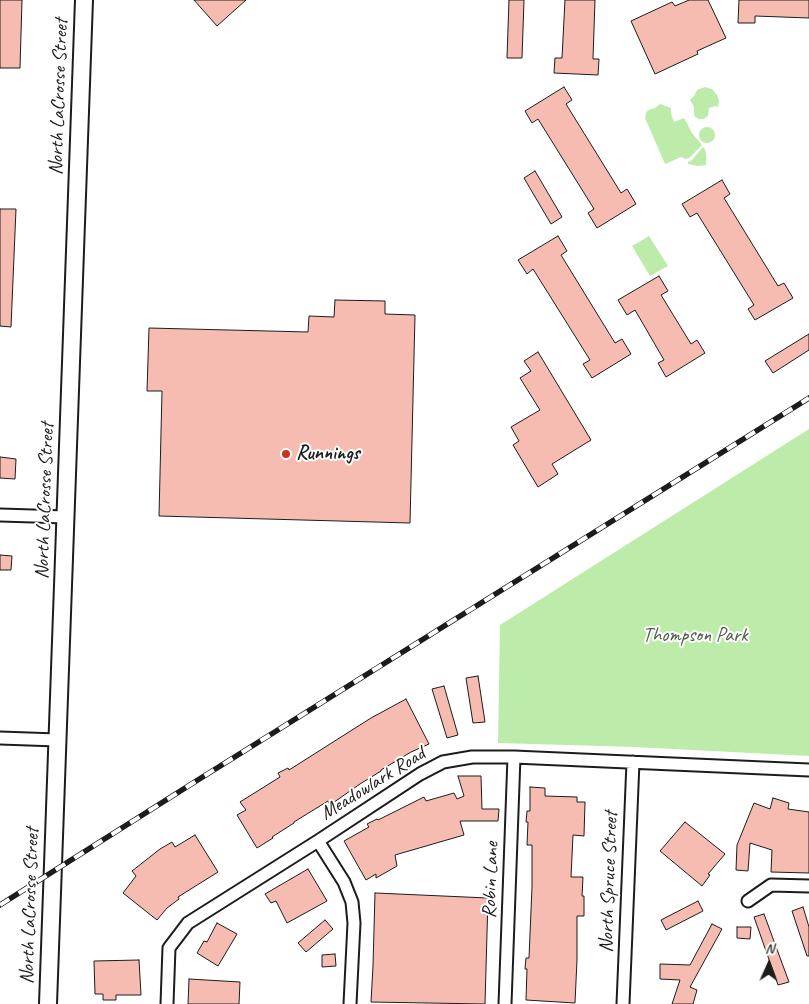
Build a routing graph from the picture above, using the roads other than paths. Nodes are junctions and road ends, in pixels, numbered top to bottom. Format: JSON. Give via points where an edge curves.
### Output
{"nodes":[{"id":1,"x":84,"y":0,"type":"edge"},
{"id":2,"x":0,"y":514,"type":"edge"},
{"id":3,"x":66,"y":517,"type":"junction"},
{"id":4,"x":0,"y":738,"type":"edge"},
{"id":5,"x":57,"y":740,"type":"junction"},
{"id":6,"x":514,"y":757,"type":"junction"},
{"id":7,"x":633,"y":762,"type":"junction"},
{"id":8,"x":809,"y":770,"type":"edge"},
{"id":9,"x":318,"y":841,"type":"junction"},
{"id":10,"x":809,"y":886,"type":"edge"},
{"id":11,"x":748,"y":901,"type":"dead end"},
{"id":12,"x":48,"y":1004,"type":"edge"},
{"id":13,"x":167,"y":1004,"type":"edge"},
{"id":14,"x":350,"y":1004,"type":"edge"},
{"id":15,"x":505,"y":1004,"type":"edge"},
{"id":16,"x":623,"y":1004,"type":"edge"}],
"edges":[{"from":1,"to":3,"type":"main road","name":"North LaCrosse Street"},
{"from":2,"to":3,"type":"street"},
{"from":3,"to":5,"type":"main road","name":"North LaCrosse Street"},
{"from":4,"to":5,"type":"street"},
{"from":5,"to":12,"type":"main road","name":"North LaCrosse Street"},
{"from":6,"to":7,"type":"street","name":"Meadowlark Road"},
{"from":6,"to":9,"type":"street","name":"Meadowlark Road","via":[[472,757],[443,762]]},
{"from":6,"to":15,"type":"street","name":"Robin Lane"},
{"from":7,"to":8,"type":"street","name":"Meadowlark Road"},
{"from":7,"to":16,"type":"street","name":"North Spruce Street"},
{"from":9,"to":13,"type":"street","name":"Meadowlark Road","via":[[188,923],[169,948]]},
{"from":9,"to":14,"type":"street","via":[[344,882],[352,902]]},
{"from":10,"to":11,"type":"street","via":[[771,885]]}]}
